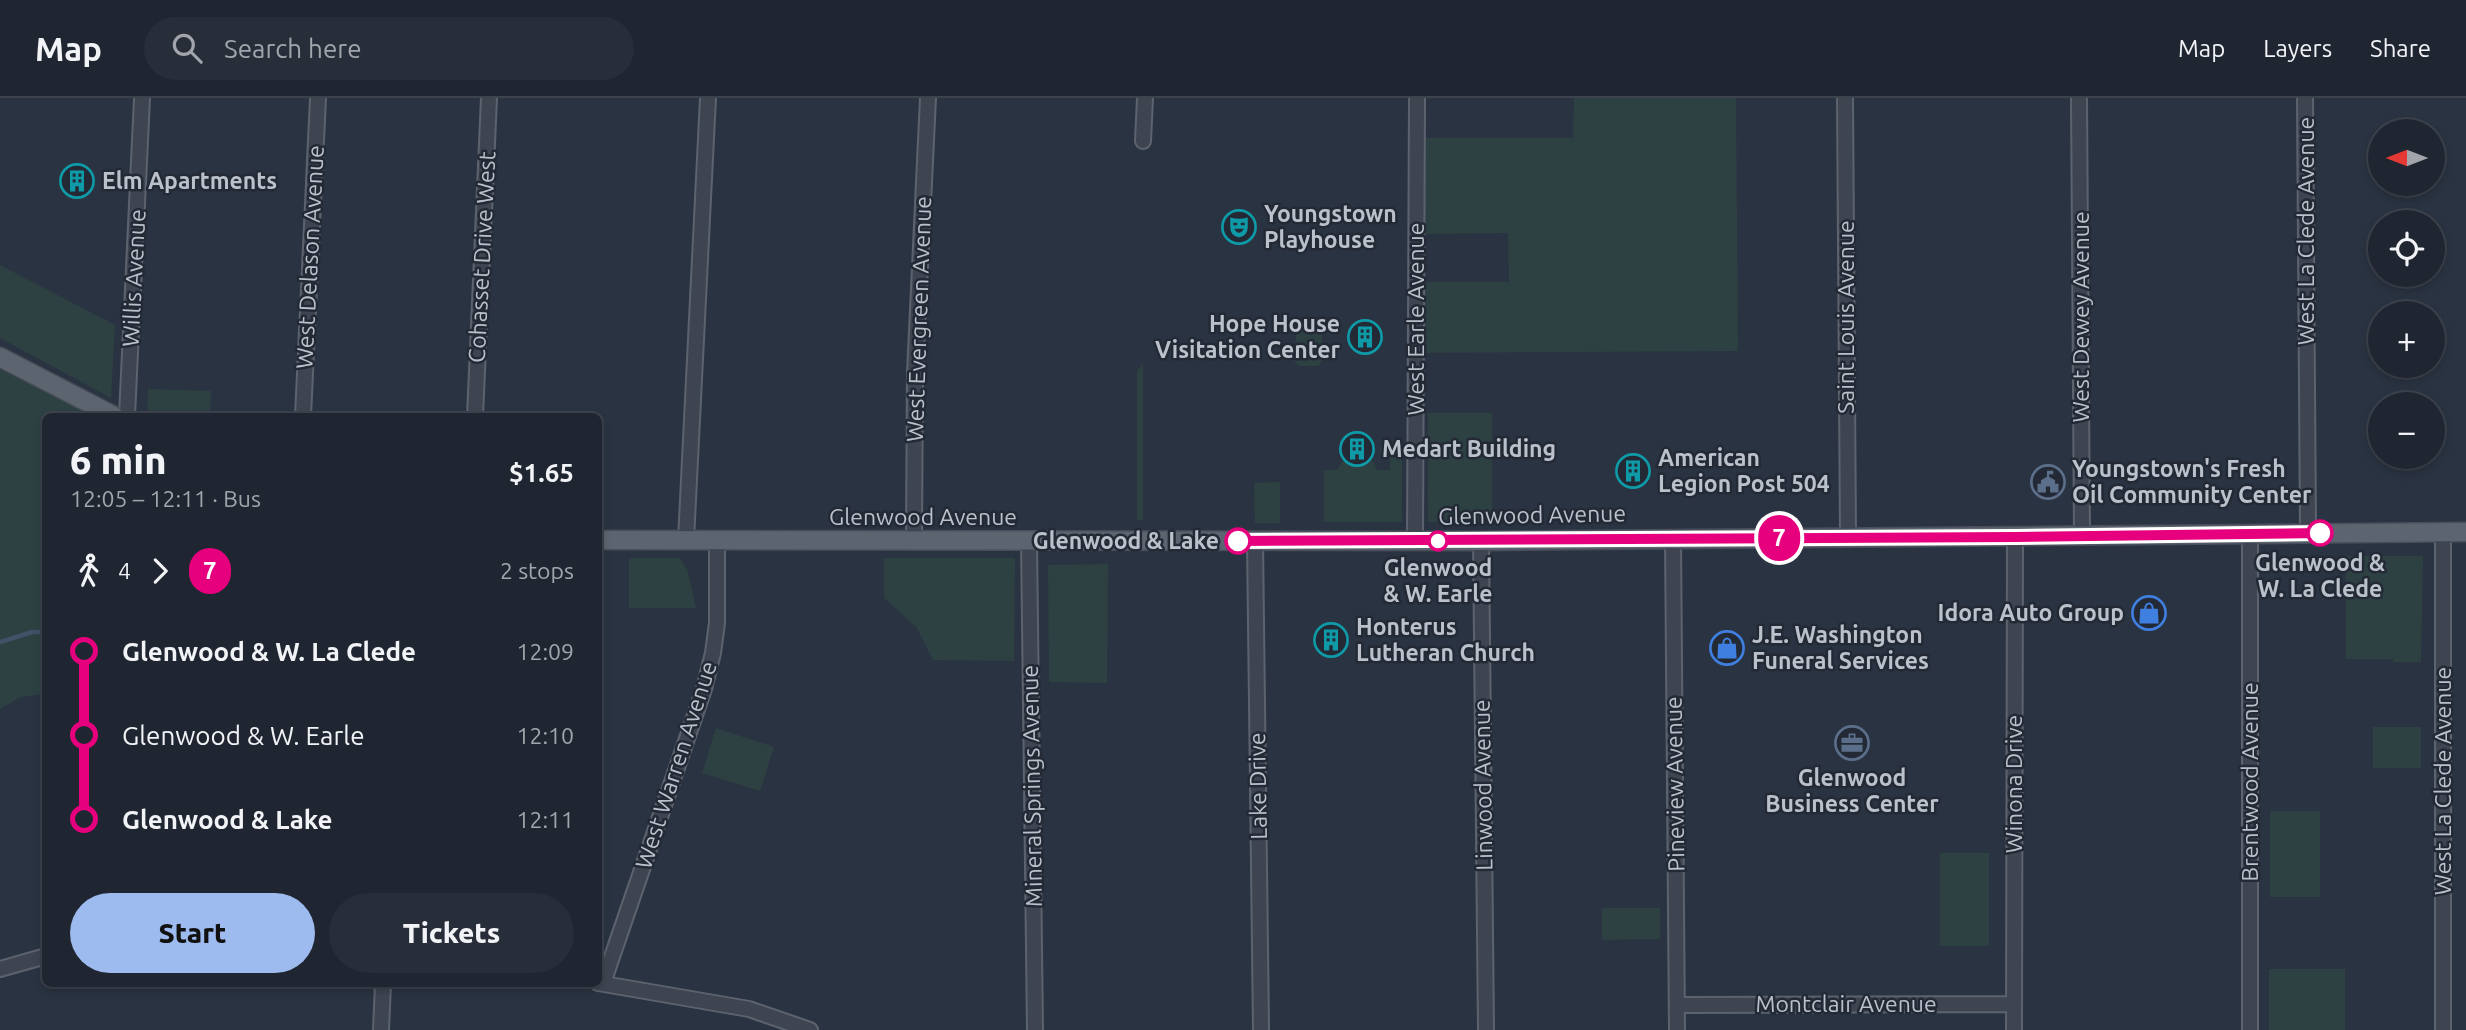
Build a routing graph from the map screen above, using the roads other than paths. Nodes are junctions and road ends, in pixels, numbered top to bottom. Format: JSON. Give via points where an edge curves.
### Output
{"nodes":[{"id":1,"x":142,"y":98,"type":"edge"},
{"id":2,"x":318,"y":98,"type":"edge"},
{"id":3,"x":489,"y":98,"type":"edge"},
{"id":4,"x":708,"y":98,"type":"edge"},
{"id":5,"x":928,"y":98,"type":"edge"},
{"id":6,"x":1145,"y":98,"type":"edge"},
{"id":7,"x":1417,"y":98,"type":"edge"},
{"id":8,"x":1844,"y":98,"type":"edge"},
{"id":9,"x":2079,"y":98,"type":"edge"},
{"id":10,"x":2305,"y":98,"type":"edge"},
{"id":11,"x":1143,"y":141,"type":"dead end"},
{"id":12,"x":0,"y":357,"type":"edge"},
{"id":13,"x":108,"y":413,"type":"edge"},
{"id":14,"x":127,"y":413,"type":"edge"},
{"id":15,"x":303,"y":413,"type":"edge"},
{"id":16,"x":475,"y":413,"type":"edge"},
{"id":17,"x":2443,"y":532,"type":"junction"},
{"id":18,"x":2466,"y":532,"type":"edge"},
{"id":19,"x":2308,"y":533,"type":"junction"},
{"id":20,"x":2250,"y":534,"type":"junction"},
{"id":21,"x":2082,"y":535,"type":"junction"},
{"id":22,"x":1848,"y":537,"type":"junction"},
{"id":23,"x":2015,"y":537,"type":"junction"},
{"id":24,"x":1673,"y":538,"type":"junction"},
{"id":25,"x":914,"y":539,"type":"junction"},
{"id":26,"x":602,"y":540,"type":"edge"},
{"id":27,"x":686,"y":540,"type":"junction"},
{"id":28,"x":717,"y":540,"type":"junction"},
{"id":29,"x":1255,"y":541,"type":"junction"},
{"id":30,"x":1415,"y":541,"type":"junction"},
{"id":31,"x":1481,"y":541,"type":"junction"},
{"id":32,"x":1029,"y":542,"type":"junction"},
{"id":33,"x":42,"y":957,"type":"edge"},
{"id":34,"x":0,"y":969,"type":"edge"},
{"id":35,"x":602,"y":980,"type":"edge"},
{"id":36,"x":602,"y":983,"type":"edge"},
{"id":37,"x":383,"y":987,"type":"edge"},
{"id":38,"x":2014,"y":1004,"type":"junction"},
{"id":39,"x":1677,"y":1005,"type":"junction"},
{"id":40,"x":381,"y":1030,"type":"edge"},
{"id":41,"x":810,"y":1030,"type":"edge"},
{"id":42,"x":1035,"y":1030,"type":"edge"},
{"id":43,"x":1261,"y":1030,"type":"edge"},
{"id":44,"x":1486,"y":1030,"type":"edge"},
{"id":45,"x":1678,"y":1030,"type":"edge"},
{"id":46,"x":2014,"y":1030,"type":"edge"},
{"id":47,"x":2250,"y":1030,"type":"edge"},
{"id":48,"x":2443,"y":1030,"type":"edge"}],
"edges":[{"from":1,"to":14,"type":"street","name":"Willis Avenue"},
{"from":2,"to":15,"type":"street","name":"West Delason Avenue"},
{"from":3,"to":16,"type":"street","name":"Cohasset Drive West"},
{"from":4,"to":27,"type":"street"},
{"from":5,"to":25,"type":"street","name":"West Evergreen Avenue","via":[[915,373]]},
{"from":6,"to":11,"type":"street"},
{"from":7,"to":30,"type":"street","name":"West Earle Avenue"},
{"from":8,"to":22,"type":"street","name":"Saint Louis Avenue"},
{"from":9,"to":21,"type":"street","name":"West Dewey Avenue"},
{"from":10,"to":19,"type":"street","name":"West La Clede Avenue"},
{"from":12,"to":13,"type":"main road"},
{"from":17,"to":18,"type":"main road","name":"Glenwood Avenue"},
{"from":17,"to":19,"type":"main road","name":"Glenwood Avenue"},
{"from":17,"to":48,"type":"street","name":"West La Clede Avenue"},
{"from":19,"to":20,"type":"main road","name":"Glenwood Avenue"},
{"from":20,"to":21,"type":"main road","name":"Glenwood Avenue"},
{"from":20,"to":47,"type":"street","name":"Brentwood Avenue"},
{"from":21,"to":23,"type":"main road","name":"Glenwood Avenue"},
{"from":22,"to":23,"type":"main road","name":"Glenwood Avenue"},
{"from":22,"to":24,"type":"main road","name":"Glenwood Avenue"},
{"from":23,"to":38,"type":"street","name":"Winona Drive"},
{"from":24,"to":31,"type":"main road","name":"Glenwood Avenue"},
{"from":24,"to":39,"type":"street","name":"Pineview Avenue"},
{"from":25,"to":28,"type":"main road","name":"Glenwood Avenue"},
{"from":25,"to":32,"type":"main road","name":"Glenwood Avenue"},
{"from":26,"to":27,"type":"main road","name":"Glenwood Avenue"},
{"from":27,"to":28,"type":"main road","name":"Glenwood Avenue"},
{"from":28,"to":35,"type":"street","name":"West Warren Avenue","via":[[717,623],[704,689]]},
{"from":29,"to":30,"type":"main road","name":"Glenwood Avenue"},
{"from":29,"to":32,"type":"main road","name":"Glenwood Avenue"},
{"from":29,"to":43,"type":"street","name":"Lake Drive"},
{"from":30,"to":31,"type":"main road","name":"Glenwood Avenue"},
{"from":31,"to":44,"type":"street","name":"Linwood Avenue"},
{"from":32,"to":42,"type":"street","name":"Mineral Springs Avenue"},
{"from":33,"to":34,"type":"street"},
{"from":36,"to":41,"type":"street","via":[[749,1009]]},
{"from":37,"to":40,"type":"street"},
{"from":38,"to":39,"type":"street","name":"Montclair Avenue"},
{"from":38,"to":46,"type":"street","name":"Winona Drive"},
{"from":39,"to":45,"type":"street","name":"Pineview Avenue"}]}
